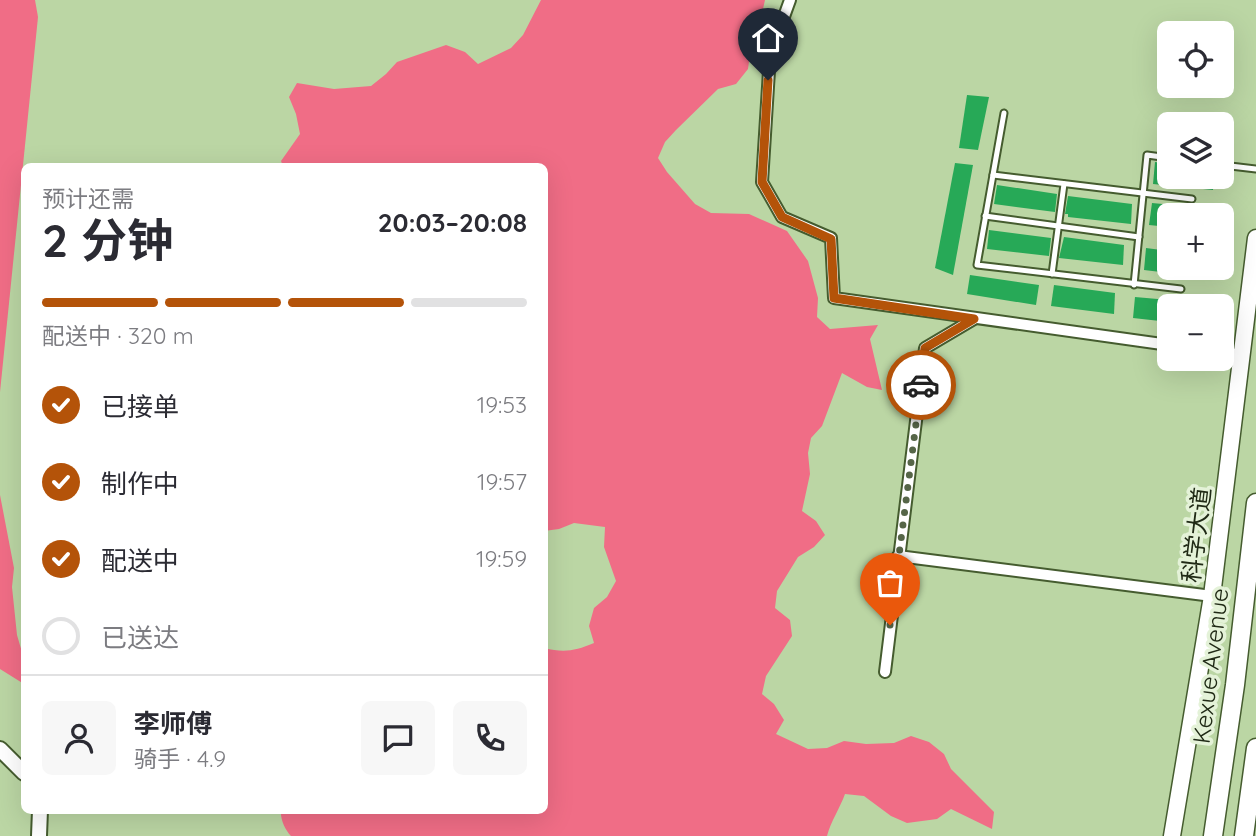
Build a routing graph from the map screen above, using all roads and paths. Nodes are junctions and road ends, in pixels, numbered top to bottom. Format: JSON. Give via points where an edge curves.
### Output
{"nodes":[{"id":1,"x":790,"y":0,"type":"edge"},
{"id":2,"x":1004,"y":113,"type":"dead end"},
{"id":3,"x":1157,"y":156,"type":"edge"},
{"id":4,"x":1234,"y":166,"type":"edge"},
{"id":5,"x":1256,"y":169,"type":"edge"},
{"id":6,"x":993,"y":175,"type":"junction"},
{"id":7,"x":1064,"y":184,"type":"junction"},
{"id":8,"x":1143,"y":193,"type":"junction"},
{"id":9,"x":1192,"y":199,"type":"dead end"},
{"id":10,"x":985,"y":216,"type":"junction"},
{"id":11,"x":1139,"y":237,"type":"junction"},
{"id":12,"x":1256,"y":237,"type":"edge"},
{"id":13,"x":1052,"y":274,"type":"junction"},
{"id":14,"x":1134,"y":285,"type":"junction"},
{"id":15,"x":1181,"y":289,"type":"dead end"},
{"id":16,"x":974,"y":319,"type":"junction"},
{"id":17,"x":1157,"y":343,"type":"edge"},
{"id":18,"x":1234,"y":354,"type":"edge"},
{"id":19,"x":1242,"y":355,"type":"junction"},
{"id":20,"x":1256,"y":503,"type":"edge"},
{"id":21,"x":898,"y":556,"type":"junction"},
{"id":22,"x":1212,"y":596,"type":"junction"},
{"id":23,"x":885,"y":671,"type":"dead end"},
{"id":24,"x":1235,"y":685,"type":"junction"},
{"id":25,"x":1256,"y":748,"type":"edge"},
{"id":26,"x":0,"y":750,"type":"edge"},
{"id":27,"x":21,"y":770,"type":"edge"},
{"id":28,"x":40,"y":814,"type":"edge"},
{"id":29,"x":39,"y":836,"type":"edge"},
{"id":30,"x":1172,"y":836,"type":"edge"},
{"id":31,"x":1202,"y":836,"type":"edge"},
{"id":32,"x":1213,"y":836,"type":"edge"},
{"id":33,"x":1244,"y":836,"type":"edge"}],
"edges":[{"from":1,"to":16,"type":"street","via":[[770,55],[762,182],[782,217],[831,239],[834,298]]},
{"from":2,"to":6,"type":"lane"},
{"from":3,"to":8,"type":"lane","via":[[1147,155]]},
{"from":4,"to":5,"type":"lane"},
{"from":6,"to":7,"type":"lane"},
{"from":6,"to":10,"type":"lane"},
{"from":7,"to":8,"type":"lane"},
{"from":7,"to":13,"type":"lane"},
{"from":8,"to":9,"type":"lane"},
{"from":8,"to":11,"type":"lane"},
{"from":10,"to":11,"type":"lane"},
{"from":10,"to":13,"type":"lane","via":[[977,265]]},
{"from":11,"to":14,"type":"lane"},
{"from":12,"to":19,"type":"main road","name":"科学大道"},
{"from":13,"to":14,"type":"lane"},
{"from":14,"to":15,"type":"lane"},
{"from":16,"to":17,"type":"street"},
{"from":16,"to":21,"type":"street","via":[[925,348]]},
{"from":18,"to":19,"type":"street"},
{"from":19,"to":22,"type":"main road","name":"科学大道"},
{"from":20,"to":24,"type":"highway","name":"Kexue Avenue"},
{"from":21,"to":22,"type":"street"},
{"from":21,"to":23,"type":"street"},
{"from":22,"to":30,"type":"main road","name":"科学大道"},
{"from":24,"to":31,"type":"highway"},
{"from":24,"to":32,"type":"highway","name":"Kexue Avenue"},
{"from":25,"to":33,"type":"highway"},
{"from":26,"to":27,"type":"street"},
{"from":28,"to":29,"type":"street"}]}
